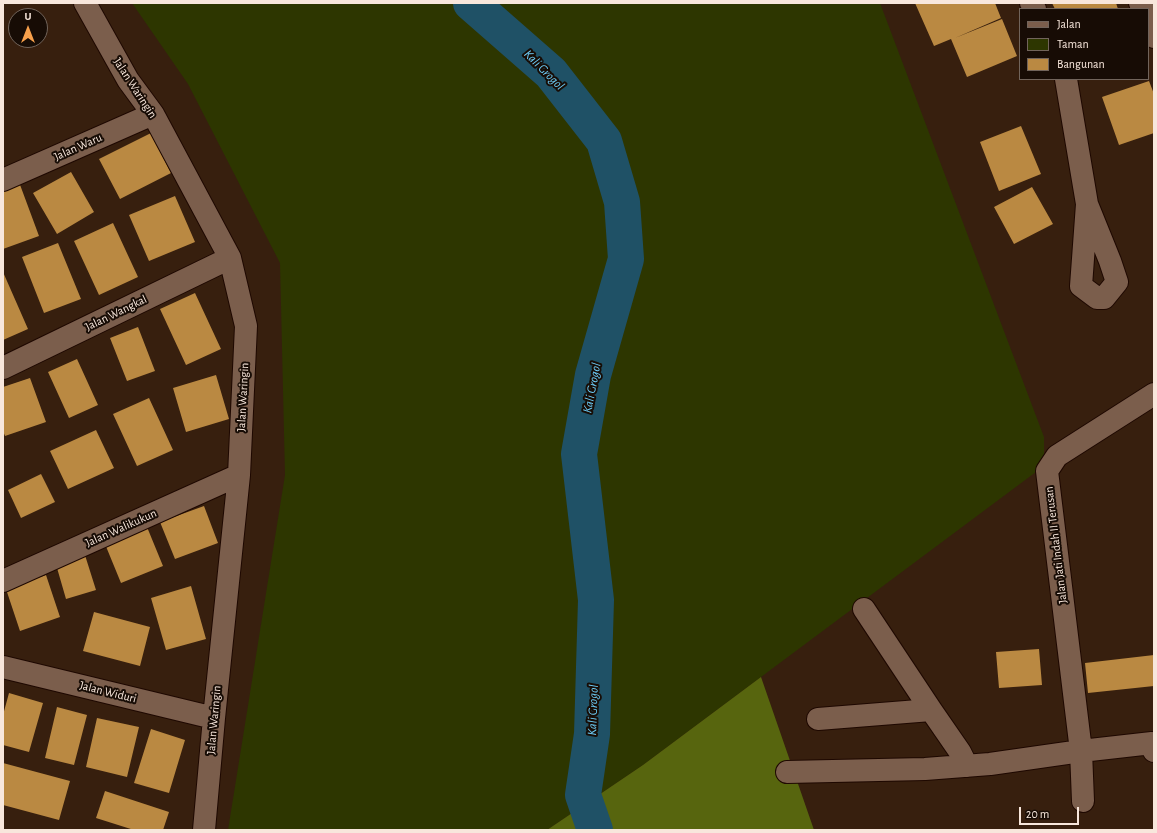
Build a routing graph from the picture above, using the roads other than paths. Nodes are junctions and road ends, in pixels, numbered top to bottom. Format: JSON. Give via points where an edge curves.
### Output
{"nodes":[{"id":1,"x":85,"y":3,"type":"edge"},
{"id":2,"x":1149,"y":24,"type":"edge"},
{"id":3,"x":1154,"y":37,"type":"edge"},
{"id":4,"x":1066,"y":80,"type":"edge"},
{"id":5,"x":153,"y":114,"type":"junction"},
{"id":6,"x":3,"y":180,"type":"edge"},
{"id":7,"x":1087,"y":204,"type":"dead end"},
{"id":8,"x":230,"y":258,"type":"junction"},
{"id":9,"x":3,"y":368,"type":"edge"},
{"id":10,"x":1154,"y":394,"type":"edge"},
{"id":11,"x":239,"y":475,"type":"junction"},
{"id":12,"x":3,"y":580,"type":"edge"},
{"id":13,"x":864,"y":609,"type":"dead end"},
{"id":14,"x":3,"y":667,"type":"edge"},
{"id":15,"x":931,"y":710,"type":"junction"},
{"id":16,"x":214,"y":718,"type":"junction"},
{"id":17,"x":818,"y":720,"type":"dead end"},
{"id":18,"x":1081,"y":751,"type":"junction"},
{"id":19,"x":1154,"y":751,"type":"edge"},
{"id":20,"x":968,"y":766,"type":"junction"},
{"id":21,"x":787,"y":772,"type":"dead end"},
{"id":22,"x":1083,"y":801,"type":"dead end"},
{"id":23,"x":204,"y":830,"type":"edge"}],
"edges":[{"from":1,"to":5,"type":"street","name":"Jalan Waringin","via":[[128,80]]},
{"from":2,"to":3,"type":"street"},
{"from":4,"to":7,"type":"street"},
{"from":5,"to":6,"type":"street","name":"Jalan Waru"},
{"from":5,"to":8,"type":"street","name":"Jalan Waringin"},
{"from":8,"to":9,"type":"street","name":"Jalan Wangkal"},
{"from":8,"to":11,"type":"street","name":"Jalan Waringin","via":[[246,326]]},
{"from":10,"to":18,"type":"street","name":"Jalan Jati Indah II Terusan","via":[[1057,456],[1047,471]]},
{"from":11,"to":12,"type":"street","name":"Jalan Walikukun"},
{"from":11,"to":16,"type":"street","name":"Jalan Waringin"},
{"from":13,"to":15,"type":"street"},
{"from":14,"to":16,"type":"street","name":"Jalan Widuri"},
{"from":15,"to":17,"type":"street"},
{"from":15,"to":20,"type":"street"},
{"from":16,"to":23,"type":"street","name":"Jalan Waringin"},
{"from":18,"to":19,"type":"street","via":[[1152,743]]},
{"from":18,"to":20,"type":"street"},
{"from":18,"to":22,"type":"street","name":"Jalan Jati Indah II Terusan"},
{"from":20,"to":21,"type":"street"}]}
